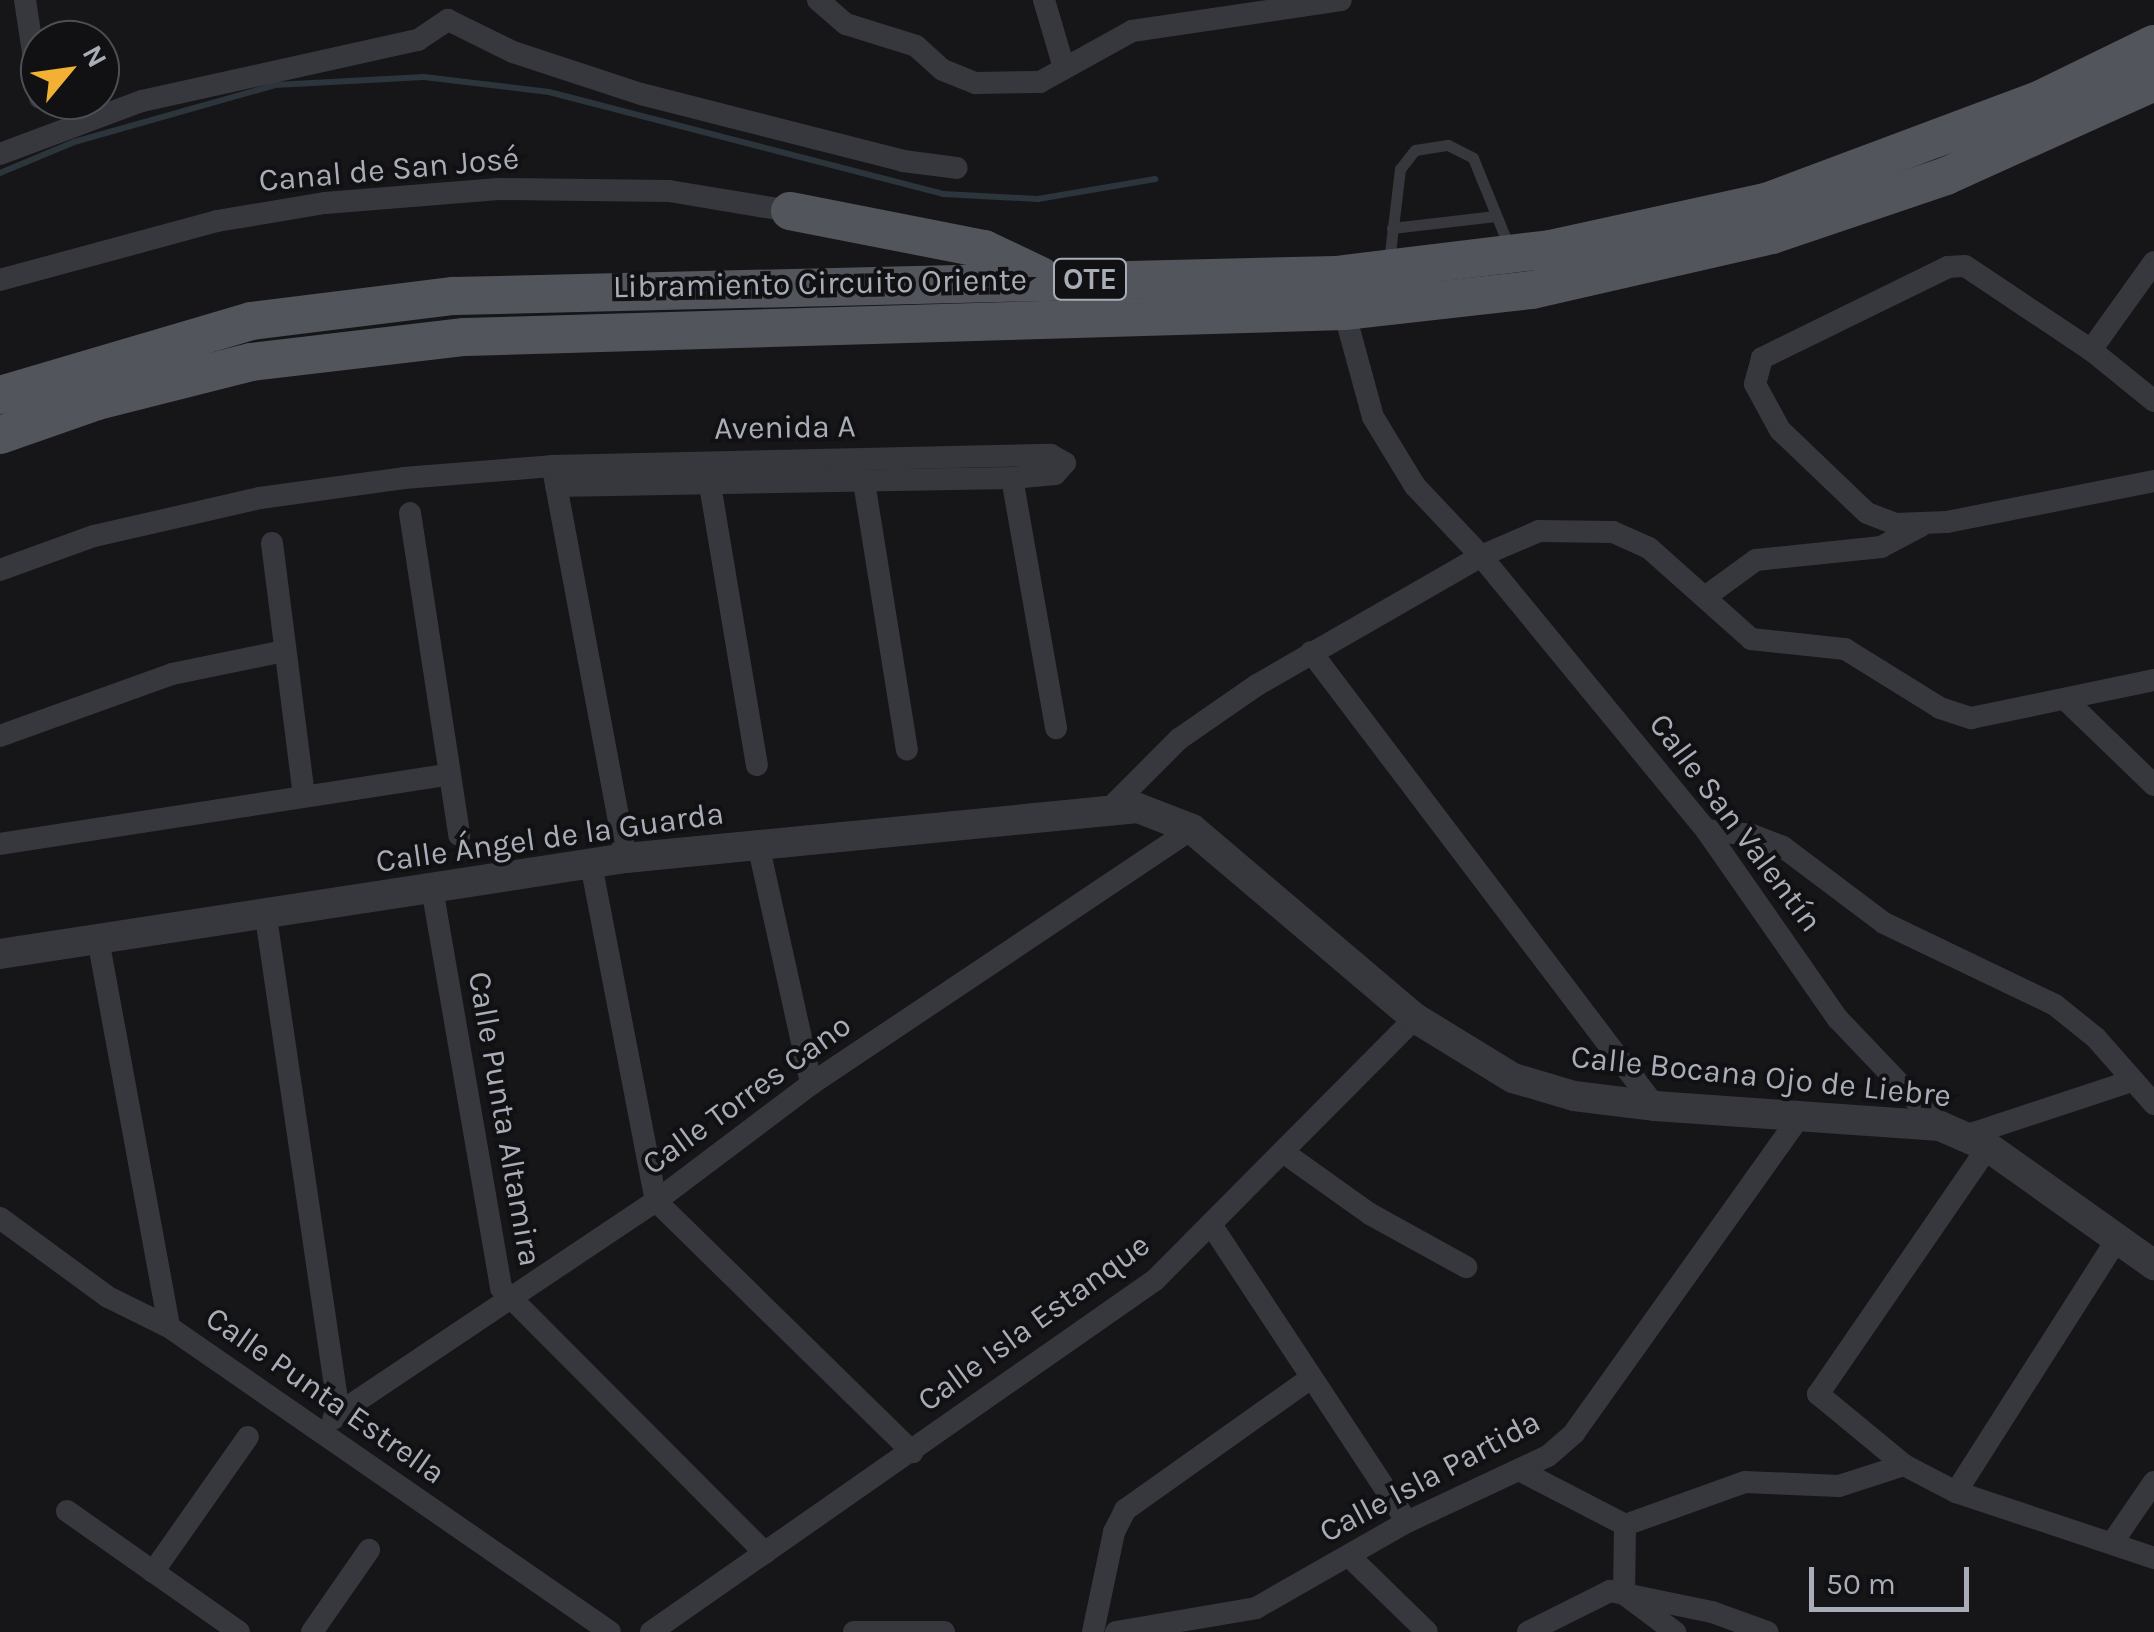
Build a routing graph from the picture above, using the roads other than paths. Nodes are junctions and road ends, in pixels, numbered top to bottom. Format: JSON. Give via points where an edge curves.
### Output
{"nodes":[{"id":1,"x":818,"y":0,"type":"edge"},
{"id":2,"x":1044,"y":0,"type":"edge"},
{"id":3,"x":1341,"y":0,"type":"edge"},
{"id":4,"x":454,"y":10,"type":"edge"},
{"id":5,"x":2154,"y":44,"type":"edge"},
{"id":6,"x":1064,"y":68,"type":"junction"},
{"id":7,"x":2154,"y":82,"type":"edge"},
{"id":8,"x":44,"y":120,"type":"edge"},
{"id":9,"x":46,"y":135,"type":"junction"},
{"id":10,"x":0,"y":154,"type":"edge"},
{"id":11,"x":957,"y":168,"type":"dead end"},
{"id":12,"x":790,"y":211,"type":"joint"},
{"id":13,"x":1496,"y":216,"type":"junction"},
{"id":14,"x":1392,"y":228,"type":"junction"},
{"id":15,"x":1512,"y":252,"type":"junction"},
{"id":16,"x":2154,"y":262,"type":"edge"},
{"id":17,"x":1388,"y":268,"type":"junction"},
{"id":18,"x":0,"y":280,"type":"edge"},
{"id":19,"x":1047,"y":280,"type":"junction"},
{"id":20,"x":1344,"y":311,"type":"junction"},
{"id":21,"x":2091,"y":350,"type":"junction"},
{"id":22,"x":0,"y":395,"type":"edge"},
{"id":23,"x":2154,"y":400,"type":"edge"},
{"id":24,"x":0,"y":435,"type":"edge"},
{"id":25,"x":554,"y":476,"type":"junction"},
{"id":26,"x":1012,"y":478,"type":"junction"},
{"id":27,"x":2154,"y":480,"type":"edge"},
{"id":28,"x":864,"y":482,"type":"junction"},
{"id":29,"x":710,"y":484,"type":"junction"},
{"id":30,"x":410,"y":513,"type":"dead end"},
{"id":31,"x":1921,"y":526,"type":"junction"},
{"id":32,"x":272,"y":543,"type":"dead end"},
{"id":33,"x":1482,"y":556,"type":"junction"},
{"id":34,"x":0,"y":570,"type":"edge"},
{"id":35,"x":1704,"y":597,"type":"junction"},
{"id":36,"x":284,"y":650,"type":"junction"},
{"id":37,"x":1312,"y":652,"type":"junction"},
{"id":38,"x":2154,"y":680,"type":"edge"},
{"id":39,"x":2067,"y":701,"type":"junction"},
{"id":40,"x":1056,"y":728,"type":"dead end"},
{"id":41,"x":0,"y":736,"type":"edge"},
{"id":42,"x":907,"y":750,"type":"dead end"},
{"id":43,"x":757,"y":765,"type":"dead end"},
{"id":44,"x":450,"y":774,"type":"junction"},
{"id":45,"x":2154,"y":785,"type":"edge"},
{"id":46,"x":304,"y":796,"type":"junction"},
{"id":47,"x":1112,"y":806,"type":"junction"},
{"id":48,"x":1192,"y":828,"type":"junction"},
{"id":49,"x":1706,"y":830,"type":"junction"},
{"id":50,"x":459,"y":835,"type":"dead end"},
{"id":51,"x":0,"y":844,"type":"edge"},
{"id":52,"x":758,"y":844,"type":"junction"},
{"id":53,"x":626,"y":858,"type":"junction"},
{"id":54,"x":591,"y":864,"type":"junction"},
{"id":55,"x":432,"y":888,"type":"junction"},
{"id":56,"x":266,"y":917,"type":"junction"},
{"id":57,"x":98,"y":940,"type":"junction"},
{"id":58,"x":0,"y":954,"type":"edge"},
{"id":59,"x":1414,"y":1018,"type":"junction"},
{"id":60,"x":2131,"y":1081,"type":"junction"},
{"id":61,"x":811,"y":1084,"type":"junction"},
{"id":62,"x":2154,"y":1104,"type":"edge"},
{"id":63,"x":1655,"y":1106,"type":"junction"},
{"id":64,"x":1801,"y":1115,"type":"junction"},
{"id":65,"x":1965,"y":1136,"type":"junction"},
{"id":66,"x":1283,"y":1152,"type":"junction"},
{"id":67,"x":656,"y":1202,"type":"junction"},
{"id":68,"x":0,"y":1218,"type":"edge"},
{"id":69,"x":1212,"y":1226,"type":"junction"},
{"id":70,"x":2117,"y":1239,"type":"junction"},
{"id":71,"x":2154,"y":1264,"type":"edge"},
{"id":72,"x":1466,"y":1266,"type":"dead end"},
{"id":73,"x":510,"y":1300,"type":"junction"},
{"id":74,"x":169,"y":1327,"type":"junction"},
{"id":75,"x":1311,"y":1378,"type":"junction"},
{"id":76,"x":339,"y":1412,"type":"junction"},
{"id":77,"x":320,"y":1433,"type":"junction"},
{"id":78,"x":248,"y":1437,"type":"dead end"},
{"id":79,"x":912,"y":1452,"type":"junction"},
{"id":80,"x":1904,"y":1465,"type":"junction"},
{"id":81,"x":1521,"y":1471,"type":"junction"},
{"id":82,"x":2154,"y":1482,"type":"edge"},
{"id":83,"x":1956,"y":1492,"type":"junction"},
{"id":84,"x":67,"y":1510,"type":"dead end"},
{"id":85,"x":1407,"y":1522,"type":"junction"},
{"id":86,"x":1625,"y":1525,"type":"junction"},
{"id":87,"x":2112,"y":1542,"type":"junction"},
{"id":88,"x":369,"y":1550,"type":"dead end"},
{"id":89,"x":765,"y":1553,"type":"junction"},
{"id":90,"x":1350,"y":1557,"type":"junction"},
{"id":91,"x":2154,"y":1558,"type":"edge"},
{"id":92,"x":153,"y":1572,"type":"junction"},
{"id":93,"x":1624,"y":1594,"type":"junction"},
{"id":94,"x":239,"y":1632,"type":"edge"},
{"id":95,"x":312,"y":1632,"type":"edge"},
{"id":96,"x":610,"y":1632,"type":"edge"},
{"id":97,"x":652,"y":1632,"type":"edge"},
{"id":98,"x":854,"y":1632,"type":"edge"},
{"id":99,"x":944,"y":1632,"type":"edge"},
{"id":100,"x":1093,"y":1632,"type":"edge"},
{"id":101,"x":1116,"y":1632,"type":"edge"},
{"id":102,"x":1426,"y":1632,"type":"edge"},
{"id":103,"x":1528,"y":1632,"type":"edge"},
{"id":104,"x":1675,"y":1632,"type":"edge"},
{"id":105,"x":1768,"y":1632,"type":"edge"}],
"edges":[{"from":1,"to":6,"type":"street","via":[[846,24],[916,46],[943,70],[976,83],[1040,82]]},
{"from":2,"to":6,"type":"street"},
{"from":3,"to":6,"type":"street","via":[[1132,31]]},
{"from":4,"to":9,"type":"street","via":[[418,40],[175,91]]},
{"from":4,"to":11,"type":"street","via":[[512,52],[642,94],[903,161]]},
{"from":5,"to":15,"type":"main road","name":"Libramiento Circuito Oriente","number":"OTE","via":[[2040,100],[1766,202]]},
{"from":7,"to":20,"type":"main road","name":"Libramiento Circuito Oriente","number":"OTE","via":[[1946,176],[1739,244],[1532,290]]},
{"from":8,"to":9,"type":"street"},
{"from":9,"to":10,"type":"street"},
{"from":12,"to":18,"type":"street","name":"Canal de San José","via":[[668,190],[498,188],[344,201],[218,222]]},
{"from":12,"to":19,"type":"main road","via":[[984,249]]},
{"from":13,"to":14,"type":"lane"},
{"from":13,"to":14,"type":"lane","via":[[1473,158],[1448,144],[1416,150],[1400,168]]},
{"from":13,"to":15,"type":"lane"},
{"from":14,"to":17,"type":"lane"},
{"from":15,"to":17,"type":"main road","name":"Libramiento Circuito Oriente","number":"OTE"},
{"from":16,"to":21,"type":"street"},
{"from":17,"to":19,"type":"main road","name":"Libramiento Circuito Oriente","number":"OTE"},
{"from":19,"to":22,"type":"main road","name":"Libramiento Circuito Oriente","number":"OTE","via":[[453,296],[251,321]]},
{"from":20,"to":24,"type":"main road","name":"Libramiento Circuito Oriente","number":"OTE","via":[[465,338],[251,362],[97,401]]},
{"from":20,"to":33,"type":"street","name":"Calle San Valentín","via":[[1357,377],[1390,448],[1445,522]]},
{"from":21,"to":23,"type":"street"},
{"from":21,"to":31,"type":"street","via":[[1965,266],[1948,267],[1762,358],[1755,384],[1780,430],[1867,513]]},
{"from":25,"to":26,"type":"street","name":"Avenida A","via":[[1051,455],[1065,463],[1055,474]]},
{"from":25,"to":29,"type":"street","name":"Avenida A"},
{"from":25,"to":34,"type":"street","name":"Avenida A","via":[[260,498],[94,536]]},
{"from":25,"to":53,"type":"street"},
{"from":26,"to":28,"type":"street","name":"Avenida A"},
{"from":26,"to":40,"type":"street"},
{"from":27,"to":31,"type":"street"},
{"from":28,"to":29,"type":"street","name":"Avenida A"},
{"from":28,"to":42,"type":"street"},
{"from":29,"to":43,"type":"street"},
{"from":30,"to":44,"type":"street"},
{"from":31,"to":35,"type":"street","via":[[1881,547],[1756,560]]},
{"from":32,"to":36,"type":"street"},
{"from":33,"to":35,"type":"street","via":[[1539,531],[1613,532],[1649,548]]},
{"from":33,"to":37,"type":"street"},
{"from":33,"to":49,"type":"street","name":"Calle San Valentín"},
{"from":35,"to":39,"type":"street","via":[[1750,639],[1844,648],[1940,708],[1971,718]]},
{"from":36,"to":41,"type":"street","via":[[172,674]]},
{"from":36,"to":46,"type":"street"},
{"from":37,"to":47,"type":"street","via":[[1179,739]]},
{"from":37,"to":63,"type":"street"},
{"from":38,"to":39,"type":"street"},
{"from":39,"to":45,"type":"street"},
{"from":44,"to":46,"type":"street"},
{"from":44,"to":50,"type":"street"},
{"from":46,"to":51,"type":"street"},
{"from":47,"to":48,"type":"street","name":"Calle Bocana Ojo de Liebre","via":[[1150,811]]},
{"from":47,"to":52,"type":"street","name":"Calle Ángel de la Guarda"},
{"from":48,"to":59,"type":"street","name":"Calle Bocana Ojo de Liebre"},
{"from":48,"to":61,"type":"street","name":"Calle Torres Cano"},
{"from":49,"to":60,"type":"street","via":[[1752,835],[1783,847],[1884,924],[2055,1005],[2096,1038]]},
{"from":49,"to":65,"type":"street","name":"Calle San Valentín","via":[[1838,1019]]},
{"from":52,"to":53,"type":"street","name":"Calle Ángel de la Guarda"},
{"from":52,"to":61,"type":"street"},
{"from":53,"to":54,"type":"street","name":"Calle Ángel de la Guarda"},
{"from":54,"to":55,"type":"street","name":"Calle Ángel de la Guarda"},
{"from":54,"to":67,"type":"street"},
{"from":55,"to":56,"type":"street","name":"Calle Ángel de la Guarda"},
{"from":55,"to":73,"type":"street","name":"Calle Punta Altamira","via":[[495,1276]]},
{"from":56,"to":57,"type":"street","name":"Calle Ángel de la Guarda"},
{"from":56,"to":76,"type":"street"},
{"from":57,"to":58,"type":"street","name":"Calle Ángel de la Guarda"},
{"from":57,"to":74,"type":"street"},
{"from":59,"to":63,"type":"street","name":"Calle Bocana Ojo de Liebre","via":[[1513,1078],[1574,1096]]},
{"from":59,"to":66,"type":"street","name":"Calle Isla Estanque"},
{"from":60,"to":62,"type":"street"},
{"from":60,"to":65,"type":"street"},
{"from":61,"to":67,"type":"street","name":"Calle Torres Cano"},
{"from":63,"to":64,"type":"street","name":"Calle Bocana Ojo de Liebre"},
{"from":64,"to":65,"type":"street","name":"Calle Bocana Ojo de Liebre"},
{"from":64,"to":81,"type":"street","name":"Calle Isla Partida","via":[[1574,1433]]},
{"from":65,"to":70,"type":"street"},
{"from":65,"to":80,"type":"street","via":[[1818,1394]]},
{"from":66,"to":69,"type":"street","name":"Calle Isla Estanque"},
{"from":66,"to":72,"type":"street","via":[[1370,1214]]},
{"from":67,"to":73,"type":"street","name":"Calle Torres Cano"},
{"from":67,"to":79,"type":"street"},
{"from":68,"to":74,"type":"street","name":"Calle Punta Estrella","via":[[108,1297]]},
{"from":69,"to":75,"type":"street"},
{"from":69,"to":79,"type":"street","name":"Calle Isla Estanque","via":[[1122,1306]]},
{"from":70,"to":71,"type":"street"},
{"from":70,"to":83,"type":"street"},
{"from":73,"to":76,"type":"street","name":"Calle Torres Cano"},
{"from":73,"to":89,"type":"street","name":"Calle Punta Altamira"},
{"from":74,"to":77,"type":"street","name":"Calle Punta Estrella"},
{"from":75,"to":85,"type":"street"},
{"from":75,"to":100,"type":"street","via":[[1126,1510],[1114,1532]]},
{"from":76,"to":77,"type":"street","name":"Calle Torres Cano"},
{"from":77,"to":96,"type":"street","name":"Calle Punta Estrella"},
{"from":78,"to":92,"type":"street"},
{"from":79,"to":89,"type":"street","name":"Calle Isla Estanque"},
{"from":80,"to":83,"type":"street"},
{"from":80,"to":86,"type":"street","via":[[1839,1486],[1745,1482]]},
{"from":81,"to":85,"type":"street","name":"Calle Isla Partida"},
{"from":81,"to":86,"type":"street"},
{"from":82,"to":87,"type":"street"},
{"from":83,"to":87,"type":"street"},
{"from":84,"to":92,"type":"street"},
{"from":85,"to":90,"type":"street","name":"Calle Isla Partida"},
{"from":86,"to":93,"type":"street"},
{"from":87,"to":91,"type":"street"},
{"from":88,"to":95,"type":"street"},
{"from":89,"to":97,"type":"street","name":"Calle Isla Estanque"},
{"from":90,"to":101,"type":"street","name":"Calle Isla Partida","via":[[1256,1608]]},
{"from":90,"to":102,"type":"street"},
{"from":92,"to":94,"type":"street"},
{"from":93,"to":103,"type":"street","via":[[1600,1592]]},
{"from":93,"to":104,"type":"street"},
{"from":93,"to":105,"type":"street","via":[[1712,1612]]},
{"from":98,"to":99,"type":"street"}]}
